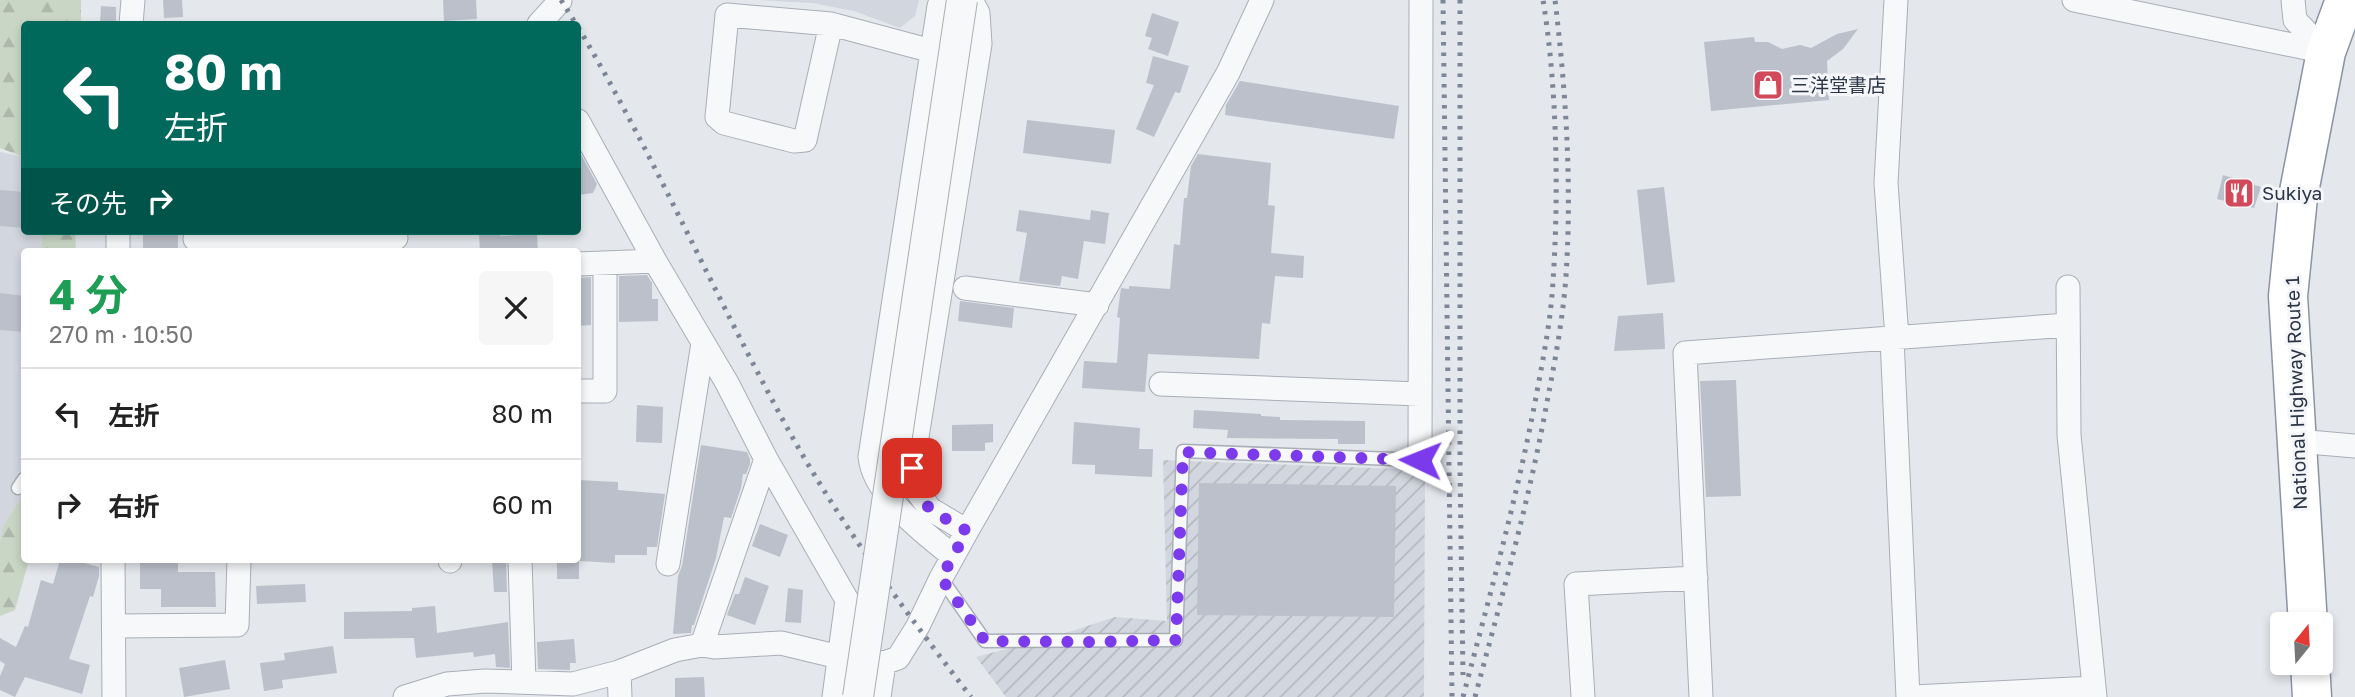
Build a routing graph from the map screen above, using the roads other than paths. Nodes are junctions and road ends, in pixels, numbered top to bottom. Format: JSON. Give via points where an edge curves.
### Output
{"nodes":[{"id":1,"x":133,"y":0,"type":"edge"},
{"id":2,"x":942,"y":0,"type":"edge"},
{"id":3,"x":962,"y":0,"type":"edge"},
{"id":4,"x":971,"y":0,"type":"edge"},
{"id":5,"x":1262,"y":0,"type":"edge"},
{"id":6,"x":1421,"y":0,"type":"edge"},
{"id":7,"x":1896,"y":0,"type":"edge"},
{"id":8,"x":2074,"y":0,"type":"edge"},
{"id":9,"x":2293,"y":0,"type":"edge"},
{"id":10,"x":2345,"y":0,"type":"edge"},
{"id":11,"x":560,"y":1,"type":"edge"},
{"id":12,"x":131,"y":21,"type":"edge"},
{"id":13,"x":542,"y":21,"type":"edge"},
{"id":14,"x":831,"y":24,"type":"junction"},
{"id":15,"x":932,"y":51,"type":"junction"},
{"id":16,"x":2326,"y":52,"type":"junction"},
{"id":17,"x":581,"y":133,"type":"edge"},
{"id":18,"x":396,"y":240,"type":"edge"},
{"id":19,"x":195,"y":241,"type":"edge"},
{"id":20,"x":655,"y":261,"type":"junction"},
{"id":21,"x":581,"y":264,"type":"edge"},
{"id":22,"x":605,"y":265,"type":"junction"},
{"id":23,"x":2068,"y":287,"type":"dead end"},
{"id":24,"x":965,"y":288,"type":"dead end"},
{"id":25,"x":1097,"y":305,"type":"junction"},
{"id":26,"x":2068,"y":325,"type":"junction"},
{"id":27,"x":1894,"y":338,"type":"junction"},
{"id":28,"x":703,"y":343,"type":"junction"},
{"id":29,"x":1161,"y":384,"type":"dead end"},
{"id":30,"x":581,"y":391,"type":"edge"},
{"id":31,"x":1420,"y":394,"type":"junction"},
{"id":32,"x":2297,"y":441,"type":"junction"},
{"id":33,"x":2355,"y":446,"type":"edge"},
{"id":34,"x":766,"y":459,"type":"junction"},
{"id":35,"x":1420,"y":460,"type":"joint"},
{"id":36,"x":967,"y":531,"type":"junction"},
{"id":37,"x":953,"y":556,"type":"junction"},
{"id":38,"x":113,"y":563,"type":"edge"},
{"id":39,"x":239,"y":563,"type":"edge"},
{"id":40,"x":520,"y":563,"type":"edge"},
{"id":41,"x":668,"y":564,"type":"dead end"},
{"id":42,"x":941,"y":578,"type":"junction"},
{"id":43,"x":1696,"y":578,"type":"junction"},
{"id":44,"x":2307,"y":612,"type":"edge"},
{"id":45,"x":114,"y":626,"type":"junction"},
{"id":46,"x":702,"y":645,"type":"junction"},
{"id":47,"x":839,"y":657,"type":"junction"},
{"id":48,"x":884,"y":663,"type":"junction"},
{"id":49,"x":619,"y":672,"type":"junction"},
{"id":50,"x":2311,"y":676,"type":"edge"},
{"id":51,"x":524,"y":682,"type":"junction"},
{"id":52,"x":2095,"y":693,"type":"edge"},
{"id":53,"x":114,"y":697,"type":"edge"},
{"id":54,"x":405,"y":697,"type":"edge"},
{"id":55,"x":620,"y":697,"type":"edge"},
{"id":56,"x":834,"y":697,"type":"edge"},
{"id":57,"x":858,"y":697,"type":"edge"},
{"id":58,"x":879,"y":697,"type":"edge"},
{"id":59,"x":1583,"y":697,"type":"edge"},
{"id":60,"x":1701,"y":697,"type":"edge"},
{"id":61,"x":1911,"y":697,"type":"edge"},
{"id":62,"x":2312,"y":697,"type":"edge"}],
"edges":[{"from":1,"to":12,"type":"street"},
{"from":2,"to":15,"type":"street"},
{"from":3,"to":57,"type":"street","bridge":true},
{"from":4,"to":36,"type":"street","via":[[978,13],[980,44],[912,468],[914,487],[930,509]]},
{"from":5,"to":25,"type":"street","via":[[1228,73]]},
{"from":6,"to":31,"type":"street"},
{"from":7,"to":27,"type":"street","via":[[1886,183]]},
{"from":8,"to":16,"type":"street"},
{"from":9,"to":16,"type":"street","via":[[2295,20]]},
{"from":10,"to":16,"type":"highway","name":"National Highway Route 1"},
{"from":11,"to":13,"type":"street"},
{"from":14,"to":14,"type":"street","via":[[727,15],[717,117],[724,123],[806,140]]},
{"from":14,"to":15,"type":"street"},
{"from":15,"to":37,"type":"street","via":[[870,457],[871,470],[906,519]]},
{"from":16,"to":32,"type":"highway","name":"National Highway Route 1","via":[[2298,197],[2288,296]]},
{"from":17,"to":20,"type":"street"},
{"from":18,"to":19,"type":"street"},
{"from":20,"to":22,"type":"street"},
{"from":20,"to":28,"type":"street"},
{"from":21,"to":22,"type":"street"},
{"from":22,"to":30,"type":"street","via":[[605,391]]},
{"from":23,"to":26,"type":"street"},
{"from":24,"to":25,"type":"street"},
{"from":25,"to":36,"type":"street"},
{"from":26,"to":27,"type":"street"},
{"from":26,"to":52,"type":"street","via":[[2069,435]]},
{"from":27,"to":43,"type":"street","via":[[1685,353]]},
{"from":27,"to":61,"type":"street"},
{"from":28,"to":34,"type":"street"},
{"from":28,"to":41,"type":"street"},
{"from":29,"to":31,"type":"street"},
{"from":31,"to":35,"type":"street"},
{"from":32,"to":33,"type":"street"},
{"from":32,"to":44,"type":"highway","name":"National Highway Route 1"},
{"from":34,"to":46,"type":"street"},
{"from":34,"to":47,"type":"street","via":[[847,600]]},
{"from":35,"to":42,"type":"lane","via":[[1183,452],[1176,640],[985,641]]},
{"from":36,"to":37,"type":"street"},
{"from":37,"to":42,"type":"street"},
{"from":38,"to":45,"type":"street"},
{"from":39,"to":45,"type":"street","via":[[236,634]]},
{"from":40,"to":51,"type":"street"},
{"from":42,"to":48,"type":"street","via":[[898,658]]},
{"from":43,"to":59,"type":"street","via":[[1576,584]]},
{"from":43,"to":60,"type":"street"},
{"from":45,"to":53,"type":"street"},
{"from":46,"to":47,"type":"street","via":[[781,643]]},
{"from":46,"to":49,"type":"street","via":[[675,650]]},
{"from":47,"to":48,"type":"street"},
{"from":47,"to":56,"type":"street"},
{"from":48,"to":58,"type":"street"},
{"from":49,"to":51,"type":"street","via":[[573,684]]},
{"from":49,"to":55,"type":"street"},
{"from":50,"to":62,"type":"highway"},
{"from":51,"to":54,"type":"street","via":[[447,684]]},
{"from":52,"to":61,"type":"street"}]}
